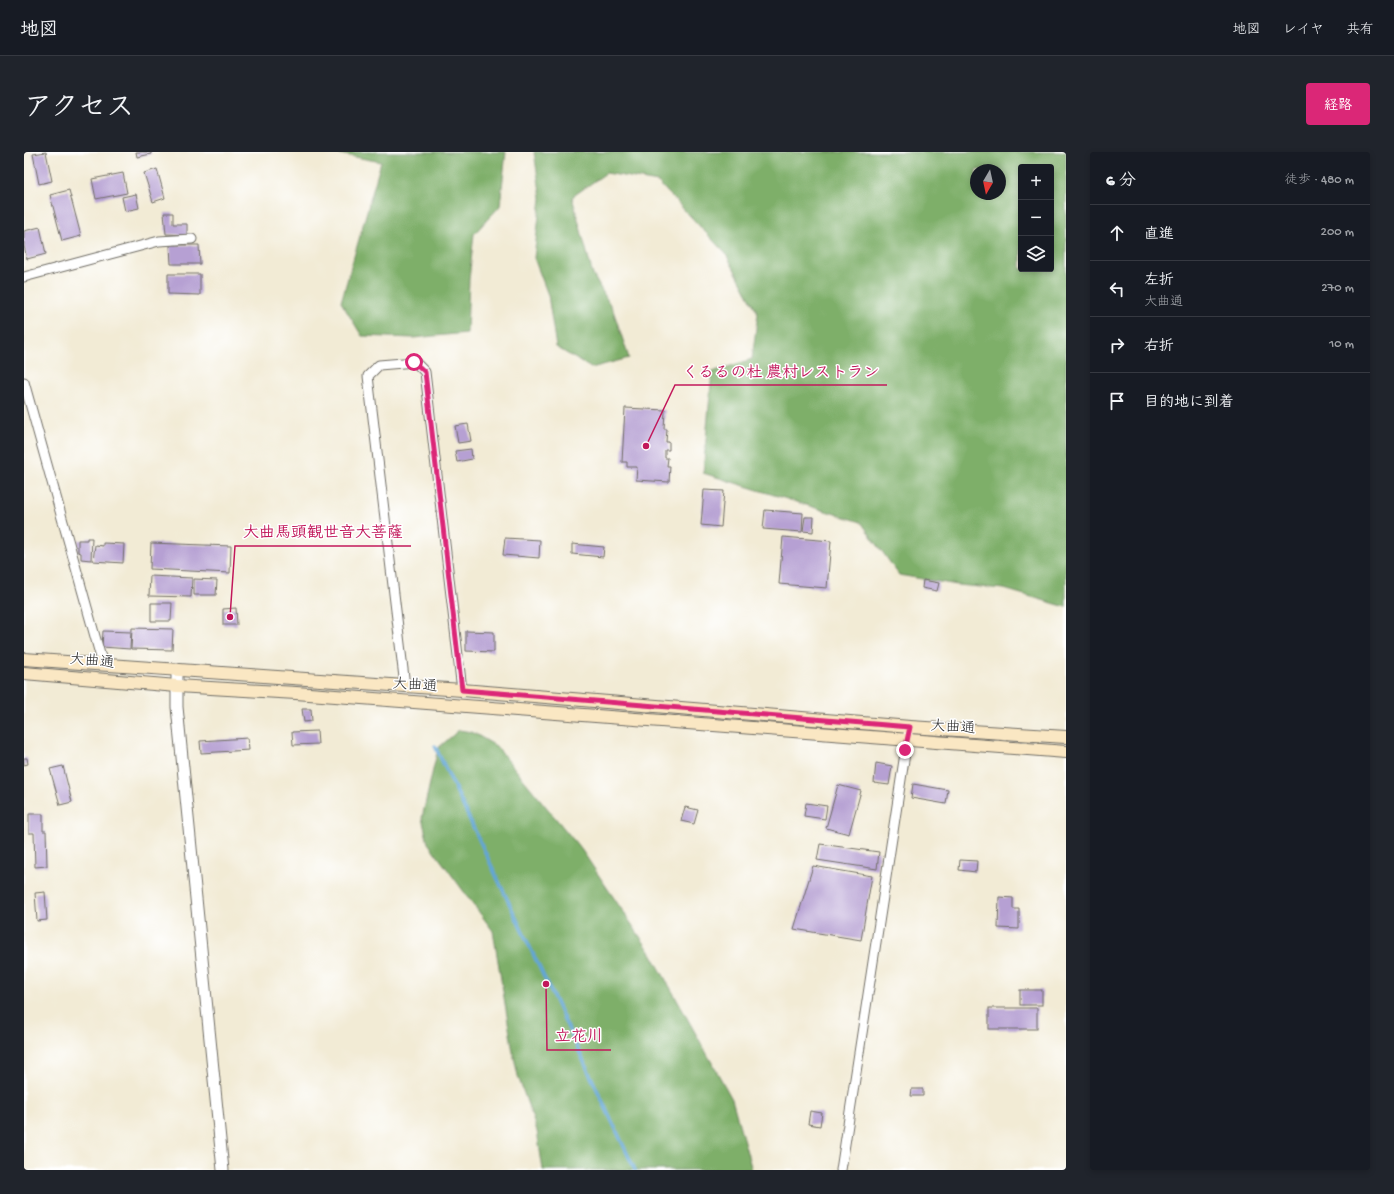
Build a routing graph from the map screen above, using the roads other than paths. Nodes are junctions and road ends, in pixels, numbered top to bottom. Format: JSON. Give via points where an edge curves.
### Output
{"nodes":[{"id":1,"x":192,"y":238,"type":"dead end"},
{"id":2,"x":24,"y":277,"type":"edge"},
{"id":3,"x":24,"y":382,"type":"edge"},
{"id":4,"x":24,"y":659,"type":"edge"},
{"id":5,"x":103,"y":665,"type":"junction"},
{"id":6,"x":177,"y":670,"type":"junction"},
{"id":7,"x":24,"y":673,"type":"edge"},
{"id":8,"x":177,"y":686,"type":"junction"},
{"id":9,"x":405,"y":686,"type":"junction"},
{"id":10,"x":462,"y":690,"type":"junction"},
{"id":11,"x":910,"y":727,"type":"junction"},
{"id":12,"x":1066,"y":737,"type":"edge"},
{"id":13,"x":907,"y":741,"type":"junction"},
{"id":14,"x":1066,"y":752,"type":"edge"},
{"id":15,"x":223,"y":1170,"type":"edge"},
{"id":16,"x":841,"y":1170,"type":"edge"}],
"edges":[{"from":1,"to":2,"type":"street","via":[[159,241]]},
{"from":3,"to":5,"type":"street"},
{"from":4,"to":5,"type":"main road","name":"大曲通"},
{"from":5,"to":6,"type":"main road","name":"大曲通"},
{"from":6,"to":8,"type":"street"},
{"from":6,"to":9,"type":"main road","name":"大曲通"},
{"from":7,"to":8,"type":"main road","name":"大曲通"},
{"from":8,"to":13,"type":"main road","name":"大曲通"},
{"from":8,"to":15,"type":"street"},
{"from":9,"to":10,"type":"main road","name":"大曲通"},
{"from":9,"to":10,"type":"street","via":[[368,376],[380,365],[414,362],[425,372]]},
{"from":10,"to":11,"type":"main road","name":"大曲通"},
{"from":11,"to":12,"type":"main road","name":"大曲通"},
{"from":11,"to":13,"type":"street"},
{"from":13,"to":14,"type":"main road","name":"大曲通"},
{"from":13,"to":16,"type":"street"}]}
